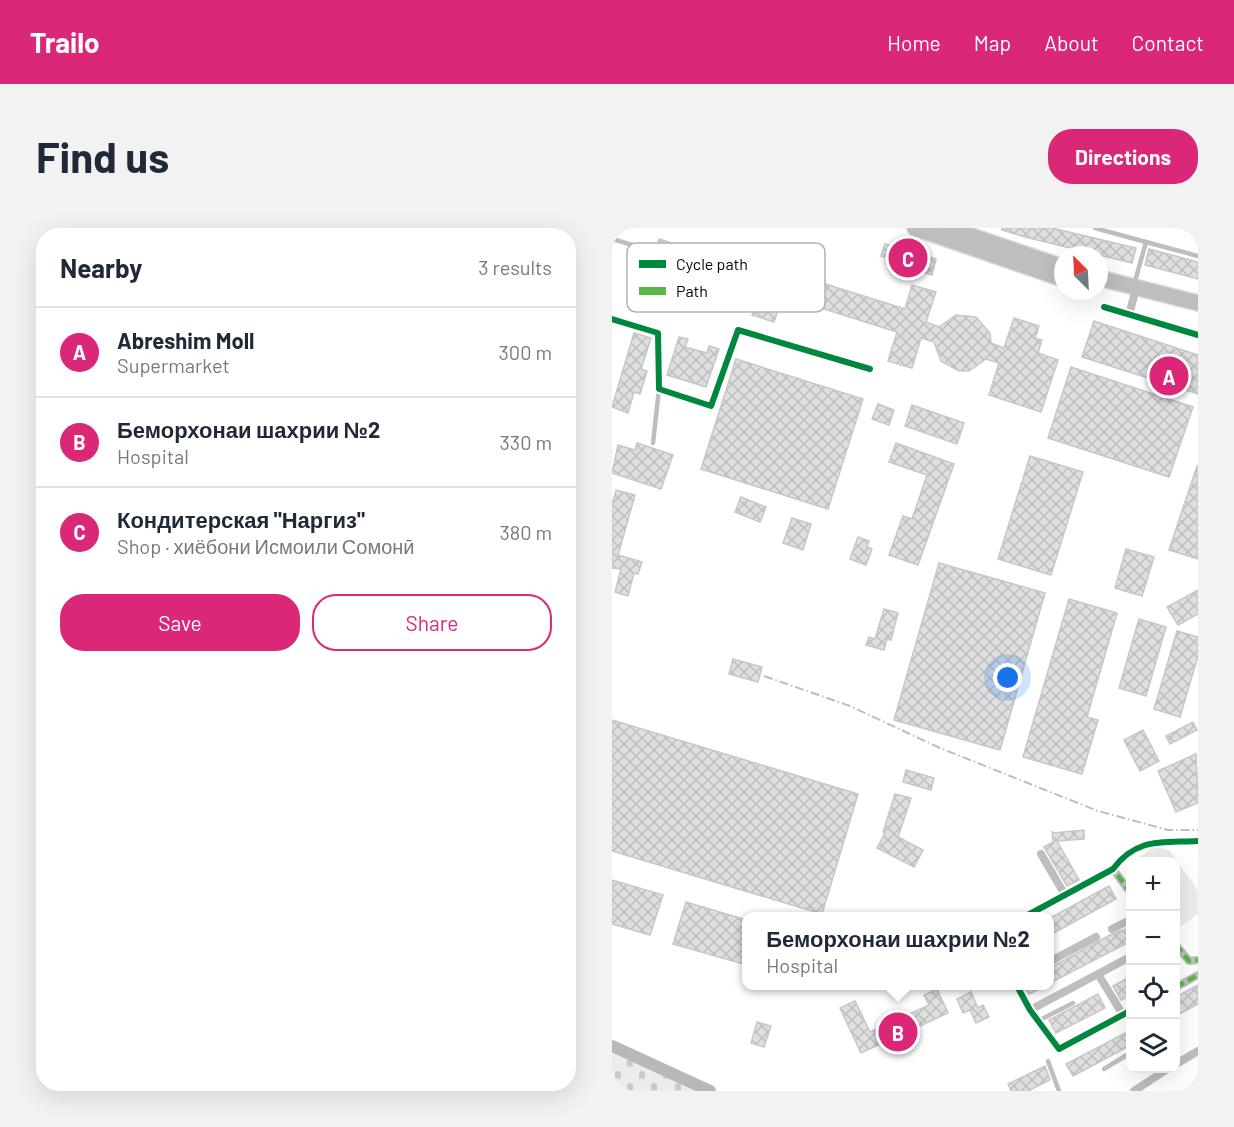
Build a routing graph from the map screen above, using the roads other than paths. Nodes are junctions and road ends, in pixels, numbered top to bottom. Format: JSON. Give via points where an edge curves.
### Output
{"nodes":[{"id":1,"x":915,"y":228,"type":"edge"},
{"id":2,"x":948,"y":228,"type":"edge"},
{"id":3,"x":1095,"y":228,"type":"edge"},
{"id":4,"x":965,"y":231,"type":"edge"},
{"id":5,"x":612,"y":239,"type":"edge"},
{"id":6,"x":1146,"y":242,"type":"junction"},
{"id":7,"x":627,"y":243,"type":"edge"},
{"id":8,"x":1198,"y":256,"type":"edge"},
{"id":9,"x":1054,"y":264,"type":"edge"},
{"id":10,"x":1054,"y":276,"type":"edge"},
{"id":11,"x":1108,"y":282,"type":"edge"},
{"id":12,"x":1108,"y":288,"type":"edge"},
{"id":13,"x":1134,"y":292,"type":"junction"},
{"id":14,"x":1198,"y":303,"type":"edge"},
{"id":15,"x":1104,"y":308,"type":"dead end"},
{"id":16,"x":1198,"y":311,"type":"edge"},
{"id":17,"x":1129,"y":315,"type":"junction"},
{"id":18,"x":612,"y":319,"type":"edge"},
{"id":19,"x":1198,"y":333,"type":"edge"},
{"id":20,"x":870,"y":369,"type":"dead end"},
{"id":21,"x":659,"y":389,"type":"junction"},
{"id":22,"x":653,"y":443,"type":"dead end"},
{"id":23,"x":1198,"y":841,"type":"edge"},
{"id":24,"x":1041,"y":854,"type":"dead end"},
{"id":25,"x":1113,"y":869,"type":"junction"},
{"id":26,"x":1126,"y":886,"type":"edge"},
{"id":27,"x":1065,"y":896,"type":"junction"},
{"id":28,"x":1034,"y":912,"type":"edge"},
{"id":29,"x":1126,"y":922,"type":"edge"},
{"id":30,"x":1112,"y":929,"type":"dead end"},
{"id":31,"x":1096,"y":938,"type":"dead end"},
{"id":32,"x":1180,"y":950,"type":"edge"},
{"id":33,"x":1054,"y":960,"type":"edge"},
{"id":34,"x":1126,"y":960,"type":"edge"},
{"id":35,"x":1198,"y":960,"type":"edge"},
{"id":36,"x":1098,"y":974,"type":"junction"},
{"id":37,"x":1198,"y":975,"type":"edge"},
{"id":38,"x":1180,"y":985,"type":"edge"},
{"id":39,"x":1019,"y":990,"type":"edge"},
{"id":40,"x":1073,"y":1003,"type":"dead end"},
{"id":41,"x":1030,"y":1010,"type":"junction"},
{"id":42,"x":1126,"y":1012,"type":"edge"},
{"id":43,"x":1126,"y":1014,"type":"edge"},
{"id":44,"x":1038,"y":1021,"type":"junction"},
{"id":45,"x":612,"y":1046,"type":"edge"},
{"id":46,"x":1198,"y":1051,"type":"edge"},
{"id":47,"x":1126,"y":1056,"type":"edge"},
{"id":48,"x":1048,"y":1061,"type":"dead end"},
{"id":49,"x":1180,"y":1062,"type":"edge"},
{"id":50,"x":1104,"y":1069,"type":"dead end"},
{"id":51,"x":1161,"y":1073,"type":"edge"},
{"id":52,"x":710,"y":1091,"type":"edge"},
{"id":53,"x":1059,"y":1091,"type":"edge"},
{"id":54,"x":1134,"y":1091,"type":"edge"}],
"edges":[{"from":1,"to":10,"type":"highway"},
{"from":2,"to":4,"type":"highway"},
{"from":3,"to":6,"type":"lane"},
{"from":4,"to":9,"type":"highway"},
{"from":5,"to":7,"type":"lane"},
{"from":6,"to":8,"type":"lane"},
{"from":6,"to":13,"type":"lane"},
{"from":11,"to":13,"type":"highway"},
{"from":12,"to":13,"type":"highway"},
{"from":13,"to":14,"type":"highway"},
{"from":13,"to":16,"type":"highway"},
{"from":13,"to":17,"type":"street"},
{"from":15,"to":17,"type":"street"},
{"from":17,"to":19,"type":"street"},
{"from":18,"to":21,"type":"street","via":[[658,333]]},
{"from":20,"to":21,"type":"street","via":[[738,330],[711,406]]},
{"from":21,"to":22,"type":"lane"},
{"from":23,"to":25,"type":"street","via":[[1161,841],[1137,847]]},
{"from":24,"to":27,"type":"street"},
{"from":25,"to":26,"type":"street"},
{"from":25,"to":27,"type":"street"},
{"from":27,"to":28,"type":"street"},
{"from":29,"to":30,"type":"street"},
{"from":31,"to":33,"type":"street"},
{"from":32,"to":35,"type":"street","via":[[1189,961]]},
{"from":34,"to":36,"type":"street"},
{"from":36,"to":41,"type":"street"},
{"from":36,"to":42,"type":"street"},
{"from":37,"to":38,"type":"street"},
{"from":39,"to":41,"type":"street"},
{"from":40,"to":44,"type":"lane"},
{"from":41,"to":44,"type":"street"},
{"from":43,"to":44,"type":"street","via":[[1059,1049]]},
{"from":45,"to":52,"type":"main road"},
{"from":46,"to":49,"type":"street"},
{"from":47,"to":50,"type":"lane"},
{"from":48,"to":53,"type":"lane"},
{"from":51,"to":54,"type":"street"}]}
